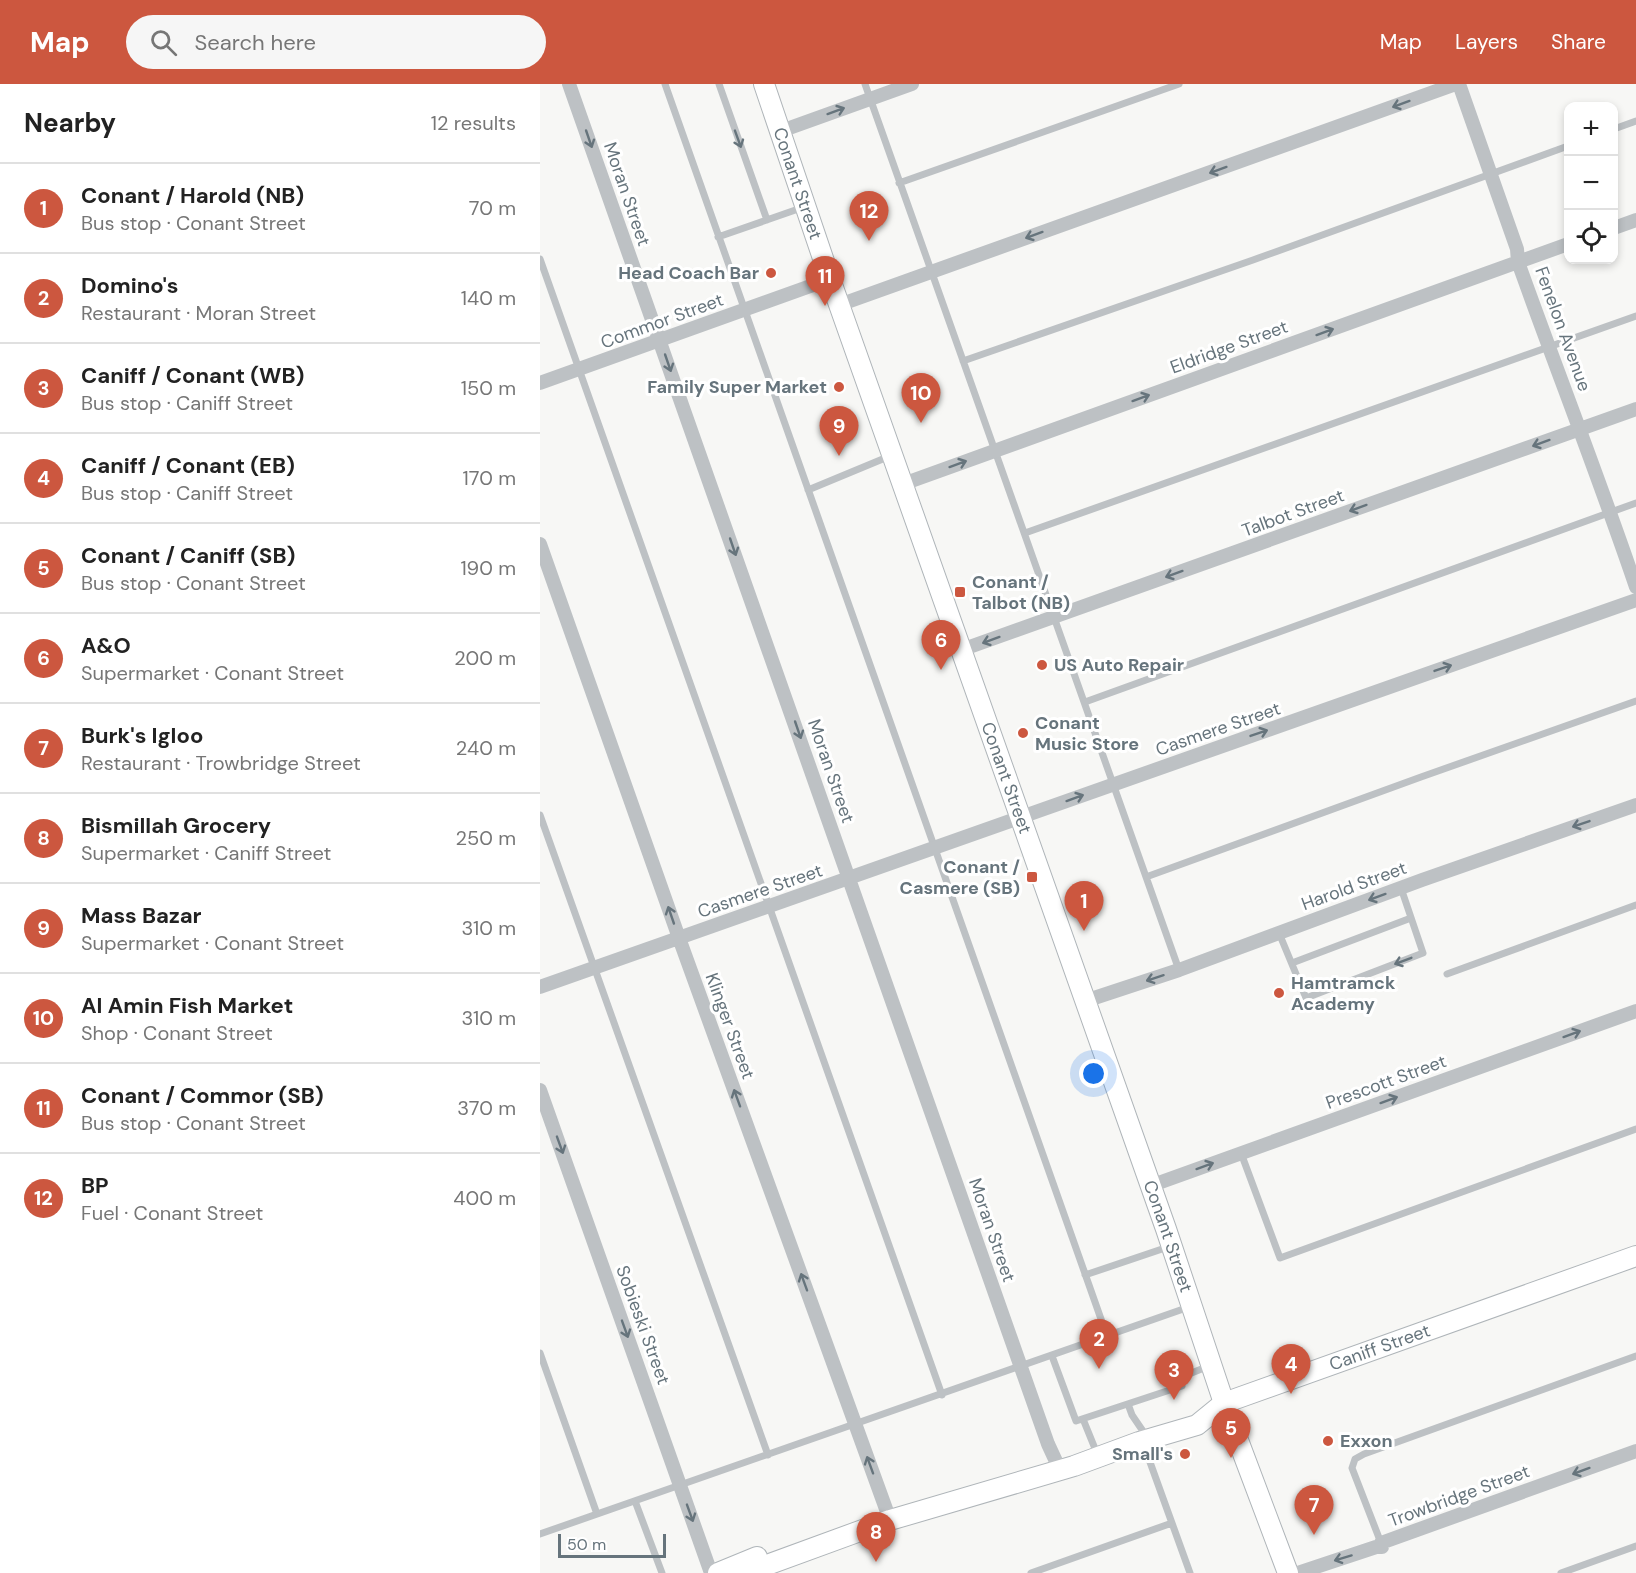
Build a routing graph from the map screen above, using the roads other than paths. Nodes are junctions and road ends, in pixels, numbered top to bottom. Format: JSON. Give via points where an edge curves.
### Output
{"nodes":[{"id":1,"x":569,"y":84,"type":"edge"},
{"id":2,"x":664,"y":84,"type":"edge"},
{"id":3,"x":719,"y":84,"type":"edge"},
{"id":4,"x":764,"y":84,"type":"edge"},
{"id":5,"x":865,"y":84,"type":"edge"},
{"id":6,"x":912,"y":84,"type":"edge"},
{"id":7,"x":1179,"y":84,"type":"edge"},
{"id":8,"x":1458,"y":84,"type":"edge"},
{"id":9,"x":871,"y":99,"type":"junction"},
{"id":10,"x":1636,"y":121,"type":"edge"},
{"id":11,"x":1618,"y":128,"type":"edge"},
{"id":12,"x":781,"y":131,"type":"junction"},
{"id":13,"x":1564,"y":148,"type":"edge"},
{"id":14,"x":1491,"y":174,"type":"junction"},
{"id":15,"x":899,"y":183,"type":"junction"},
{"id":16,"x":806,"y":207,"type":"junction"},
{"id":17,"x":767,"y":220,"type":"junction"},
{"id":18,"x":1636,"y":220,"type":"edge"},
{"id":19,"x":1618,"y":227,"type":"edge"},
{"id":20,"x":718,"y":237,"type":"junction"},
{"id":21,"x":1564,"y":246,"type":"edge"},
{"id":22,"x":540,"y":260,"type":"edge"},
{"id":23,"x":1518,"y":262,"type":"junction"},
{"id":24,"x":931,"y":272,"type":"junction"},
{"id":25,"x":830,"y":279,"type":"junction"},
{"id":26,"x":840,"y":305,"type":"junction"},
{"id":27,"x":744,"y":310,"type":"junction"},
{"id":28,"x":1636,"y":316,"type":"edge"},
{"id":29,"x":660,"y":341,"type":"junction"},
{"id":30,"x":1549,"y":348,"type":"junction"},
{"id":31,"x":963,"y":361,"type":"junction"},
{"id":32,"x":579,"y":369,"type":"junction"},
{"id":33,"x":540,"y":383,"type":"edge"},
{"id":34,"x":1636,"y":409,"type":"edge"},
{"id":35,"x":1580,"y":429,"type":"junction"},
{"id":36,"x":996,"y":450,"type":"junction"},
{"id":37,"x":893,"y":455,"type":"junction"},
{"id":38,"x":903,"y":484,"type":"junction"},
{"id":39,"x":808,"y":490,"type":"junction"},
{"id":40,"x":1636,"y":503,"type":"edge"},
{"id":41,"x":1610,"y":512,"type":"junction"},
{"id":42,"x":1025,"y":533,"type":"junction"},
{"id":43,"x":540,"y":544,"type":"edge"},
{"id":44,"x":1636,"y":587,"type":"edge"},
{"id":45,"x":1636,"y":600,"type":"edge"},
{"id":46,"x":1054,"y":617,"type":"junction"},
{"id":47,"x":961,"y":650,"type":"junction"},
{"id":48,"x":1636,"y":701,"type":"edge"},
{"id":49,"x":1085,"y":702,"type":"junction"},
{"id":50,"x":1114,"y":785,"type":"junction"},
{"id":51,"x":1636,"y":805,"type":"edge"},
{"id":52,"x":540,"y":815,"type":"edge"},
{"id":53,"x":1020,"y":818,"type":"junction"},
{"id":54,"x":934,"y":849,"type":"junction"},
{"id":55,"x":1146,"y":877,"type":"junction"},
{"id":56,"x":850,"y":878,"type":"junction"},
{"id":57,"x":1401,"y":888,"type":"junction"},
{"id":58,"x":1636,"y":905,"type":"edge"},
{"id":59,"x":768,"y":907,"type":"junction"},
{"id":60,"x":1411,"y":918,"type":"junction"},
{"id":61,"x":1279,"y":933,"type":"junction"},
{"id":62,"x":679,"y":938,"type":"junction"},
{"id":63,"x":1292,"y":963,"type":"junction"},
{"id":64,"x":594,"y":968,"type":"junction"},
{"id":65,"x":1179,"y":970,"type":"junction"},
{"id":66,"x":1447,"y":974,"type":"dead end"},
{"id":67,"x":540,"y":987,"type":"edge"},
{"id":68,"x":1085,"y":1001,"type":"junction"},
{"id":69,"x":1634,"y":1012,"type":"edge"},
{"id":70,"x":540,"y":1090,"type":"edge"},
{"id":71,"x":1636,"y":1129,"type":"edge"},
{"id":72,"x":1241,"y":1153,"type":"junction"},
{"id":73,"x":1150,"y":1186,"type":"junction"},
{"id":74,"x":1171,"y":1246,"type":"junction"},
{"id":75,"x":1636,"y":1256,"type":"edge"},
{"id":76,"x":1085,"y":1275,"type":"junction"},
{"id":77,"x":1191,"y":1306,"type":"junction"},
{"id":78,"x":1107,"y":1336,"type":"junction"},
{"id":79,"x":540,"y":1353,"type":"edge"},
{"id":80,"x":1052,"y":1356,"type":"junction"},
{"id":81,"x":1636,"y":1356,"type":"edge"},
{"id":82,"x":1211,"y":1366,"type":"junction"},
{"id":83,"x":1021,"y":1367,"type":"junction"},
{"id":84,"x":942,"y":1395,"type":"junction"},
{"id":85,"x":1224,"y":1403,"type":"junction"},
{"id":86,"x":1128,"y":1404,"type":"junction"},
{"id":87,"x":1083,"y":1419,"type":"junction"},
{"id":88,"x":856,"y":1425,"type":"junction"},
{"id":89,"x":1149,"y":1440,"type":"junction"},
{"id":90,"x":1636,"y":1450,"type":"edge"},
{"id":91,"x":768,"y":1455,"type":"junction"},
{"id":92,"x":1099,"y":1456,"type":"junction"},
{"id":93,"x":1060,"y":1470,"type":"junction"},
{"id":94,"x":681,"y":1486,"type":"junction"},
{"id":95,"x":635,"y":1501,"type":"junction"},
{"id":96,"x":597,"y":1514,"type":"junction"},
{"id":97,"x":890,"y":1520,"type":"junction"},
{"id":98,"x":1172,"y":1523,"type":"junction"},
{"id":99,"x":540,"y":1534,"type":"edge"},
{"id":100,"x":1381,"y":1543,"type":"junction"},
{"id":101,"x":1636,"y":1546,"type":"edge"},
{"id":102,"x":662,"y":1573,"type":"edge"},
{"id":103,"x":711,"y":1573,"type":"edge"},
{"id":104,"x":718,"y":1573,"type":"edge"},
{"id":105,"x":745,"y":1573,"type":"edge"},
{"id":106,"x":1031,"y":1573,"type":"edge"},
{"id":107,"x":1190,"y":1573,"type":"edge"},
{"id":108,"x":1288,"y":1573,"type":"edge"},
{"id":109,"x":1298,"y":1573,"type":"edge"},
{"id":110,"x":1561,"y":1573,"type":"edge"}],
"edges":[{"from":1,"to":29,"type":"street","name":"Moran Street","one_way":true},
{"from":2,"to":20,"type":"lane"},
{"from":3,"to":17,"type":"lane","one_way":true},
{"from":4,"to":12,"type":"main road","name":"Conant Street"},
{"from":5,"to":9,"type":"lane"},
{"from":6,"to":9,"type":"street"},
{"from":7,"to":15,"type":"lane"},
{"from":8,"to":14,"type":"street","name":"Fenelon Avenue"},
{"from":8,"to":24,"type":"street","one_way":true},
{"from":12,"to":9,"type":"street","one_way":true},
{"from":9,"to":15,"type":"lane"},
{"from":10,"to":11,"type":"lane"},
{"from":12,"to":16,"type":"main road","name":"Conant Street"},
{"from":13,"to":14,"type":"lane"},
{"from":14,"to":23,"type":"street","name":"Fenelon Avenue"},
{"from":14,"to":31,"type":"lane"},
{"from":15,"to":24,"type":"lane"},
{"from":16,"to":17,"type":"lane"},
{"from":16,"to":25,"type":"main road","name":"Conant Street"},
{"from":17,"to":20,"type":"lane"},
{"from":18,"to":19,"type":"street"},
{"from":20,"to":27,"type":"lane"},
{"from":21,"to":23,"type":"street","name":"Eldridge Street"},
{"from":22,"to":32,"type":"lane"},
{"from":23,"to":30,"type":"street","name":"Fenelon Avenue"},
{"from":36,"to":23,"type":"street","name":"Eldridge Street","one_way":true},
{"from":24,"to":26,"type":"street"},
{"from":24,"to":31,"type":"lane"},
{"from":25,"to":26,"type":"main road","name":"Conant Street"},
{"from":25,"to":27,"type":"street","name":"Commor Street"},
{"from":26,"to":37,"type":"main road","name":"Conant Street"},
{"from":27,"to":29,"type":"street","name":"Commor Street"},
{"from":27,"to":39,"type":"lane"},
{"from":28,"to":30,"type":"lane"},
{"from":29,"to":32,"type":"street","name":"Commor Street"},
{"from":29,"to":56,"type":"street","name":"Moran Street","one_way":true},
{"from":30,"to":35,"type":"street","name":"Fenelon Avenue"},
{"from":30,"to":42,"type":"lane"},
{"from":31,"to":36,"type":"lane"},
{"from":32,"to":33,"type":"street","name":"Commor Street"},
{"from":32,"to":59,"type":"lane"},
{"from":34,"to":35,"type":"street","name":"Talbot Street"},
{"from":35,"to":41,"type":"street","name":"Fenelon Avenue"},
{"from":35,"to":46,"type":"street","name":"Talbot Street","one_way":true},
{"from":38,"to":36,"type":"street","name":"Eldridge Street","one_way":true},
{"from":36,"to":42,"type":"lane"},
{"from":37,"to":38,"type":"main road","name":"Conant Street"},
{"from":37,"to":39,"type":"lane"},
{"from":38,"to":47,"type":"main road","name":"Conant Street"},
{"from":39,"to":54,"type":"lane"},
{"from":40,"to":41,"type":"lane"},
{"from":41,"to":44,"type":"street","name":"Fenelon Avenue"},
{"from":41,"to":49,"type":"lane"},
{"from":42,"to":46,"type":"lane"},
{"from":62,"to":43,"type":"street","name":"Klinger Street","one_way":true},
{"from":50,"to":45,"type":"street","name":"Casmere Street","one_way":true},
{"from":46,"to":47,"type":"street","name":"Talbot Street","one_way":true},
{"from":46,"to":49,"type":"lane"},
{"from":47,"to":53,"type":"main road","name":"Conant Street"},
{"from":48,"to":55,"type":"lane"},
{"from":49,"to":50,"type":"lane"},
{"from":53,"to":50,"type":"street","name":"Casmere Street","one_way":true},
{"from":50,"to":55,"type":"lane"},
{"from":51,"to":57,"type":"street","name":"Harold Street","one_way":true},
{"from":52,"to":64,"type":"lane"},
{"from":53,"to":54,"type":"street","name":"Casmere Street"},
{"from":53,"to":68,"type":"main road","name":"Conant Street"},
{"from":54,"to":56,"type":"street","name":"Casmere Street"},
{"from":54,"to":76,"type":"lane"},
{"from":55,"to":65,"type":"lane"},
{"from":56,"to":59,"type":"street","name":"Casmere Street"},
{"from":56,"to":83,"type":"street","name":"Moran Street"},
{"from":57,"to":60,"type":"lane"},
{"from":57,"to":61,"type":"street","name":"Harold Street","one_way":true},
{"from":58,"to":66,"type":"lane"},
{"from":59,"to":62,"type":"street","name":"Casmere Street"},
{"from":59,"to":84,"type":"lane"},
{"from":60,"to":63,"type":"lane"},
{"from":60,"to":63,"type":"lane","one_way":true,"via":[[1423,953],[1306,998]]},
{"from":61,"to":63,"type":"lane"},
{"from":61,"to":65,"type":"street","name":"Harold Street"},
{"from":62,"to":64,"type":"street","name":"Casmere Street"},
{"from":88,"to":62,"type":"street","name":"Klinger Street","one_way":true},
{"from":64,"to":67,"type":"street","name":"Casmere Street"},
{"from":64,"to":91,"type":"lane"},
{"from":65,"to":68,"type":"street","name":"Harold Street","one_way":true},
{"from":68,"to":73,"type":"main road","name":"Conant Street"},
{"from":72,"to":69,"type":"street","name":"Prescott Street","one_way":true},
{"from":70,"to":94,"type":"street","name":"Sobieski Street","one_way":true},
{"from":71,"to":72,"type":"lane","via":[[1280,1258]]},
{"from":73,"to":72,"type":"street","name":"Prescott Street","one_way":true},
{"from":73,"to":74,"type":"main road","name":"Conant Street"},
{"from":74,"to":76,"type":"lane"},
{"from":74,"to":77,"type":"main road","name":"Conant Street"},
{"from":75,"to":85,"type":"main road","name":"Caniff Street"},
{"from":76,"to":78,"type":"lane"},
{"from":77,"to":78,"type":"lane"},
{"from":77,"to":82,"type":"main road","name":"Conant Street"},
{"from":78,"to":80,"type":"lane"},
{"from":79,"to":96,"type":"lane"},
{"from":80,"to":83,"type":"lane"},
{"from":80,"to":87,"type":"lane","via":[[1076,1421]]},
{"from":81,"to":100,"type":"lane","via":[[1355,1459],[1352,1468]]},
{"from":82,"to":85,"type":"main road","name":"Conant Street"},
{"from":82,"to":86,"type":"lane","via":[[1179,1378],[1182,1386]]},
{"from":83,"to":84,"type":"lane"},
{"from":83,"to":93,"type":"street","name":"Moran Street"},
{"from":84,"to":88,"type":"lane"},
{"from":85,"to":89,"type":"main road","name":"Caniff Street","via":[[1197,1425]]},
{"from":85,"to":108,"type":"main road","name":"Conant Street"},
{"from":86,"to":87,"type":"lane"},
{"from":86,"to":89,"type":"lane"},
{"from":87,"to":92,"type":"lane"},
{"from":88,"to":91,"type":"lane"},
{"from":97,"to":88,"type":"street","name":"Klinger Street","one_way":true},
{"from":89,"to":92,"type":"main road","name":"Caniff Street"},
{"from":89,"to":98,"type":"lane","via":[[1146,1451]]},
{"from":90,"to":100,"type":"street","name":"Trowbridge Street","one_way":true},
{"from":91,"to":94,"type":"lane"},
{"from":92,"to":93,"type":"main road","name":"Caniff Street"},
{"from":93,"to":97,"type":"main road","name":"Caniff Street"},
{"from":93,"to":104,"type":"main road","name":"Caniff Street","via":[[874,1513]]},
{"from":94,"to":95,"type":"lane"},
{"from":94,"to":103,"type":"street","name":"Sobieski Street","one_way":true},
{"from":95,"to":96,"type":"lane"},
{"from":95,"to":102,"type":"lane"},
{"from":96,"to":99,"type":"lane"},
{"from":97,"to":105,"type":"main road","name":"Caniff Street"},
{"from":98,"to":106,"type":"lane"},
{"from":98,"to":107,"type":"lane"},
{"from":100,"to":109,"type":"street","name":"Trowbridge Street","one_way":true,"via":[[1382,1547]]},
{"from":101,"to":110,"type":"lane"}]}
